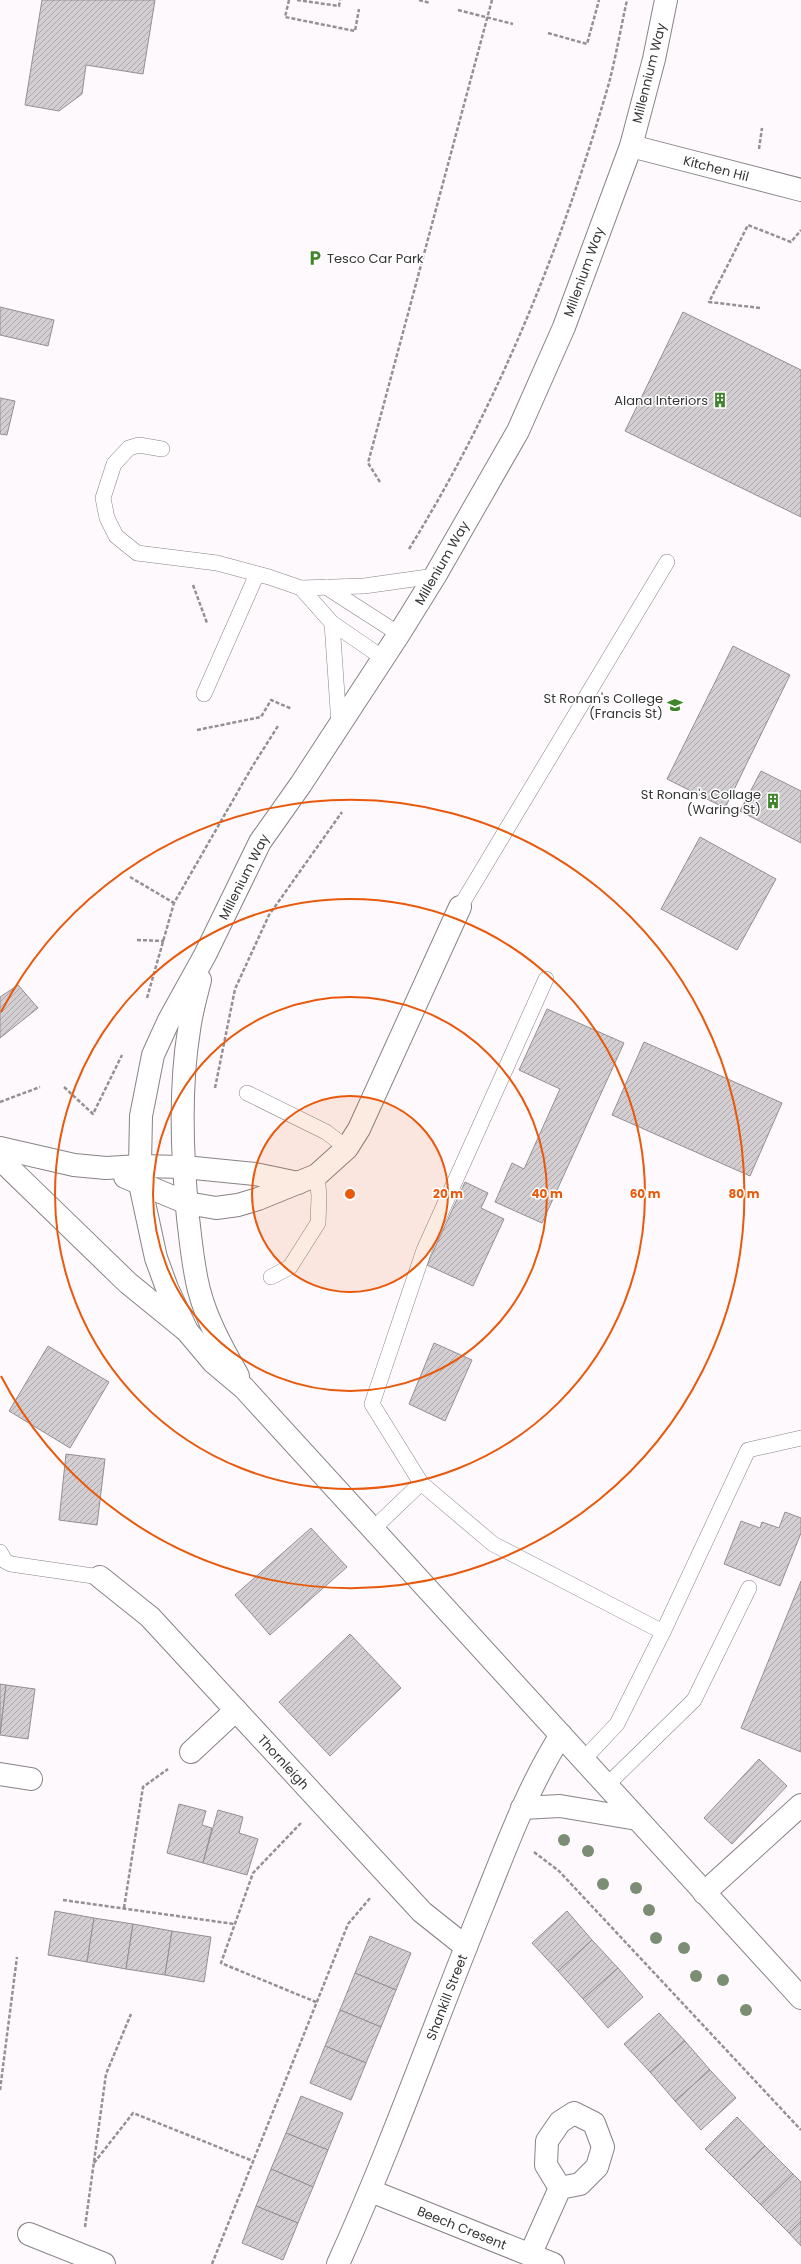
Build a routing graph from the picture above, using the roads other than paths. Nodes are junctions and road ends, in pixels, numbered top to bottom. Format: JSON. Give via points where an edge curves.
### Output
{"nodes":[{"id":1,"x":666,"y":0,"type":"edge"},
{"id":2,"x":631,"y":146,"type":"junction"},
{"id":3,"x":801,"y":190,"type":"edge"},
{"id":4,"x":162,"y":449,"type":"dead end"},
{"id":5,"x":667,"y":562,"type":"dead end"},
{"id":6,"x":257,"y":574,"type":"junction"},
{"id":7,"x":435,"y":576,"type":"junction"},
{"id":8,"x":326,"y":587,"type":"junction"},
{"id":9,"x":301,"y":588,"type":"junction"},
{"id":10,"x":332,"y":623,"type":"junction"},
{"id":11,"x":399,"y":634,"type":"junction"},
{"id":12,"x":383,"y":658,"type":"junction"},
{"id":13,"x":204,"y":694,"type":"dead end"},
{"id":14,"x":339,"y":724,"type":"junction"},
{"id":15,"x":460,"y":907,"type":"joint"},
{"id":16,"x":205,"y":955,"type":"junction"},
{"id":17,"x":546,"y":979,"type":"dead end"},
{"id":18,"x":247,"y":1093,"type":"road end"},
{"id":19,"x":0,"y":1148,"type":"edge"},
{"id":20,"x":347,"y":1148,"type":"junction"},
{"id":21,"x":0,"y":1159,"type":"edge"},
{"id":22,"x":184,"y":1167,"type":"junction"},
{"id":23,"x":140,"y":1175,"type":"junction"},
{"id":24,"x":317,"y":1175,"type":"junction"},
{"id":25,"x":298,"y":1183,"type":"junction"},
{"id":26,"x":187,"y":1204,"type":"junction"},
{"id":27,"x":271,"y":1277,"type":"dead end"},
{"id":28,"x":187,"y":1331,"type":"junction"},
{"id":29,"x":244,"y":1388,"type":"junction"},
{"id":30,"x":801,"y":1438,"type":"edge"},
{"id":31,"x":421,"y":1483,"type":"junction"},
{"id":32,"x":372,"y":1530,"type":"junction"},
{"id":33,"x":0,"y":1552,"type":"edge"},
{"id":34,"x":100,"y":1577,"type":"joint"},
{"id":35,"x":749,"y":1588,"type":"dead end"},
{"id":36,"x":663,"y":1632,"type":"junction"},
{"id":37,"x":236,"y":1710,"type":"junction"},
{"id":38,"x":561,"y":1735,"type":"junction"},
{"id":39,"x":191,"y":1752,"type":"road end"},
{"id":40,"x":583,"y":1760,"type":"junction"},
{"id":41,"x":0,"y":1774,"type":"edge"},
{"id":42,"x":31,"y":1779,"type":"dead end"},
{"id":43,"x":607,"y":1785,"type":"junction"},
{"id":44,"x":801,"y":1805,"type":"edge"},
{"id":45,"x":522,"y":1808,"type":"junction"},
{"id":46,"x":637,"y":1818,"type":"junction"},
{"id":47,"x":704,"y":1893,"type":"junction"},
{"id":48,"x":466,"y":1947,"type":"junction"},
{"id":49,"x":801,"y":1998,"type":"edge"},
{"id":50,"x":560,"y":2188,"type":"dead end"},
{"id":51,"x":371,"y":2191,"type":"junction"},
{"id":52,"x":28,"y":2234,"type":"dead end"},
{"id":53,"x":530,"y":2255,"type":"junction"},
{"id":54,"x":104,"y":2264,"type":"edge"},
{"id":55,"x":338,"y":2264,"type":"edge"},
{"id":56,"x":553,"y":2264,"type":"edge"}],
"edges":[{"from":1,"to":2,"type":"main road","name":"Millennium Way","via":[[654,59]]},
{"from":2,"to":3,"type":"main road","name":"Kitchen Hil"},
{"from":2,"to":7,"type":"main road","name":"Millenium Way","via":[[564,327],[518,431]]},
{"from":4,"to":6,"type":"lane","via":[[139,445],[129,448],[114,464],[103,498],[107,518],[116,536],[137,553],[217,563]]},
{"from":5,"to":15,"type":"lane"},
{"from":6,"to":9,"type":"lane"},
{"from":6,"to":13,"type":"lane"},
{"from":7,"to":8,"type":"lane","via":[[377,584]]},
{"from":7,"to":11,"type":"main road","name":"Millenium Way"},
{"from":8,"to":9,"type":"lane"},
{"from":8,"to":11,"type":"lane"},
{"from":9,"to":10,"type":"lane"},
{"from":10,"to":12,"type":"lane"},
{"from":10,"to":14,"type":"lane"},
{"from":11,"to":12,"type":"main road","name":"Millenium Way"},
{"from":12,"to":14,"type":"main road","name":"Millenium Way"},
{"from":14,"to":16,"type":"main road","name":"Millenium Way","via":[[260,842]]},
{"from":15,"to":20,"type":"main road","via":[[359,1129]]},
{"from":16,"to":22,"type":"main road","name":"Millenium Way","via":[[189,1030],[184,1074]]},
{"from":16,"to":23,"type":"main road","name":"Millenium Way","via":[[153,1055],[141,1116]]},
{"from":17,"to":31,"type":"lane","via":[[424,1250],[372,1404]]},
{"from":18,"to":20,"type":"lane","via":[[326,1132]]},
{"from":19,"to":23,"type":"main road","via":[[74,1165]]},
{"from":20,"to":24,"type":"main road"},
{"from":21,"to":28,"type":"main road","via":[[128,1283]]},
{"from":22,"to":23,"type":"main road"},
{"from":22,"to":25,"type":"main road","via":[[255,1174]]},
{"from":22,"to":26,"type":"main road","name":"Millenium Way"},
{"from":23,"to":26,"type":"main road"},
{"from":23,"to":28,"type":"main road","name":"Millenium Way","via":[[156,1258]]},
{"from":24,"to":25,"type":"main road"},
{"from":24,"to":27,"type":"lane","via":[[318,1223],[290,1267]]},
{"from":25,"to":26,"type":"main road","via":[[238,1206],[216,1208]]},
{"from":26,"to":29,"type":"main road","name":"Millenium Way","via":[[191,1247],[206,1313]]},
{"from":28,"to":29,"type":"main road","via":[[213,1362]]},
{"from":29,"to":32,"type":"main road"},
{"from":30,"to":36,"type":"lane","via":[[748,1450]]},
{"from":31,"to":32,"type":"lane"},
{"from":31,"to":36,"type":"lane","via":[[493,1544]]},
{"from":32,"to":38,"type":"main road"},
{"from":33,"to":34,"type":"lane","via":[[4,1561],[11,1564]]},
{"from":34,"to":37,"type":"main road","name":"Thornleigh","via":[[150,1617]]},
{"from":35,"to":43,"type":"lane","via":[[694,1700]]},
{"from":36,"to":40,"type":"lane","via":[[617,1724]]},
{"from":37,"to":39,"type":"main road"},
{"from":37,"to":48,"type":"main road","name":"Thornleigh","via":[[422,1912]]},
{"from":38,"to":40,"type":"main road"},
{"from":38,"to":45,"type":"main road","name":"Shankill Street","via":[[549,1753]]},
{"from":40,"to":43,"type":"main road"},
{"from":41,"to":42,"type":"main road"},
{"from":43,"to":46,"type":"main road"},
{"from":44,"to":47,"type":"main road"},
{"from":45,"to":46,"type":"main road","via":[[560,1806]]},
{"from":45,"to":48,"type":"main road","name":"Shankill Street"},
{"from":46,"to":47,"type":"main road"},
{"from":47,"to":49,"type":"main road"},
{"from":48,"to":51,"type":"main road","name":"Shankill Street"},
{"from":50,"to":53,"type":"main road"},
{"from":51,"to":53,"type":"main road","name":"Beech Cresent"},
{"from":51,"to":55,"type":"main road","name":"Shankill Street"},
{"from":52,"to":54,"type":"main road"},
{"from":53,"to":56,"type":"main road","name":"Beech Cresent"}]}
